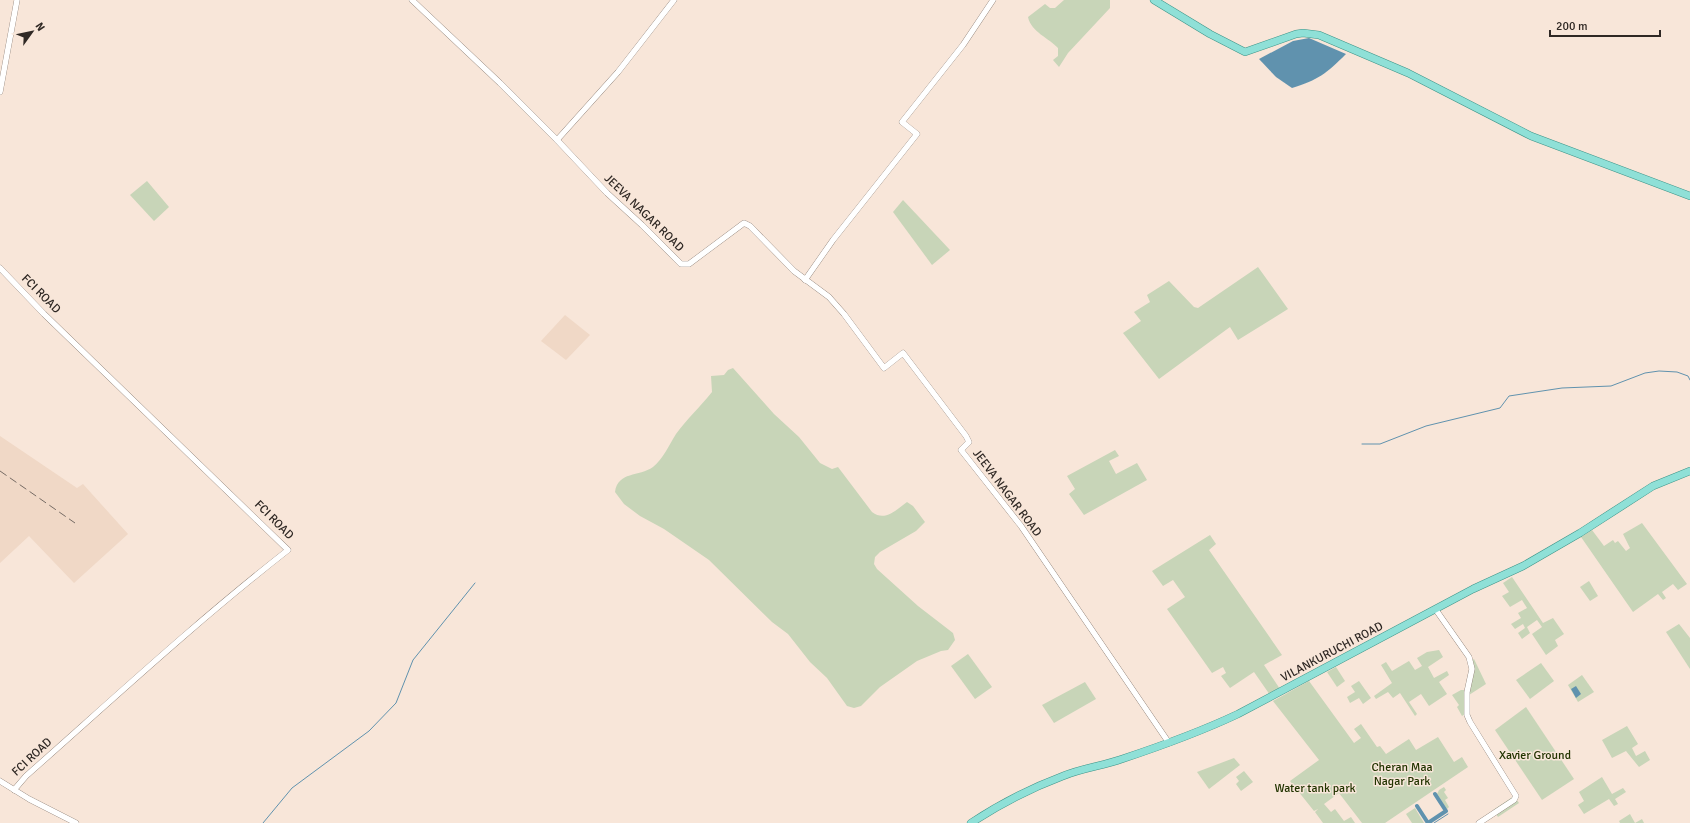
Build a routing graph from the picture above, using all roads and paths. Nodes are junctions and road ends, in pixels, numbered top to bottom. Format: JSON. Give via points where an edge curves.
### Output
{"nodes":[{"id":1,"x":17,"y":0,"type":"edge"},
{"id":2,"x":412,"y":0,"type":"edge"},
{"id":3,"x":674,"y":0,"type":"edge"},
{"id":4,"x":993,"y":0,"type":"edge"},
{"id":5,"x":1154,"y":0,"type":"edge"},
{"id":6,"x":2,"y":68,"type":"edge"},
{"id":7,"x":0,"y":92,"type":"edge"},
{"id":8,"x":557,"y":140,"type":"junction"},
{"id":9,"x":1690,"y":196,"type":"edge"},
{"id":10,"x":0,"y":268,"type":"edge"},
{"id":11,"x":805,"y":280,"type":"junction"},
{"id":12,"x":1690,"y":471,"type":"edge"},
{"id":13,"x":1436,"y":610,"type":"junction"},
{"id":14,"x":1169,"y":743,"type":"junction"},
{"id":15,"x":0,"y":781,"type":"edge"},
{"id":16,"x":14,"y":790,"type":"junction"},
{"id":17,"x":76,"y":823,"type":"edge"},
{"id":18,"x":971,"y":823,"type":"edge"},
{"id":19,"x":1479,"y":823,"type":"edge"}],
"edges":[{"from":1,"to":6,"type":"street"},
{"from":2,"to":8,"type":"street","name":"JEEVA NAGAR ROAD"},
{"from":3,"to":8,"type":"street","via":[[618,72]]},
{"from":4,"to":11,"type":"street","via":[[963,45],[902,122],[917,134],[833,240]]},
{"from":5,"to":9,"type":"main road","via":[[1210,34],[1246,52],[1296,34],[1319,35],[1408,73],[1532,136]]},
{"from":6,"to":7,"type":"street"},
{"from":8,"to":11,"type":"street","name":"JEEVA NAGAR ROAD","via":[[606,193],[681,264],[689,264],[744,223]]},
{"from":10,"to":16,"type":"street","name":"FCI ROAD","via":[[44,314],[288,550],[210,614],[26,776]]},
{"from":11,"to":14,"type":"street","name":"JEEVA NAGAR ROAD","via":[[828,297],[844,314],[884,368],[903,353],[966,436],[969,442],[961,450],[1020,526]]},
{"from":12,"to":13,"type":"main road","name":"VILANKURUCHI ROAD","via":[[1653,486],[1534,560]]},
{"from":13,"to":14,"type":"main road","name":"VILANKURUCHI ROAD","via":[[1238,714],[1203,731]]},
{"from":13,"to":19,"type":"street","via":[[1469,657],[1472,669],[1467,692],[1467,715],[1470,722],[1516,796],[1514,800]]},
{"from":14,"to":18,"type":"main road","name":"VILANKURUCHI ROAD","via":[[1121,760],[1064,775],[1028,791]]},
{"from":15,"to":16,"type":"street"},
{"from":16,"to":17,"type":"street"}]}
